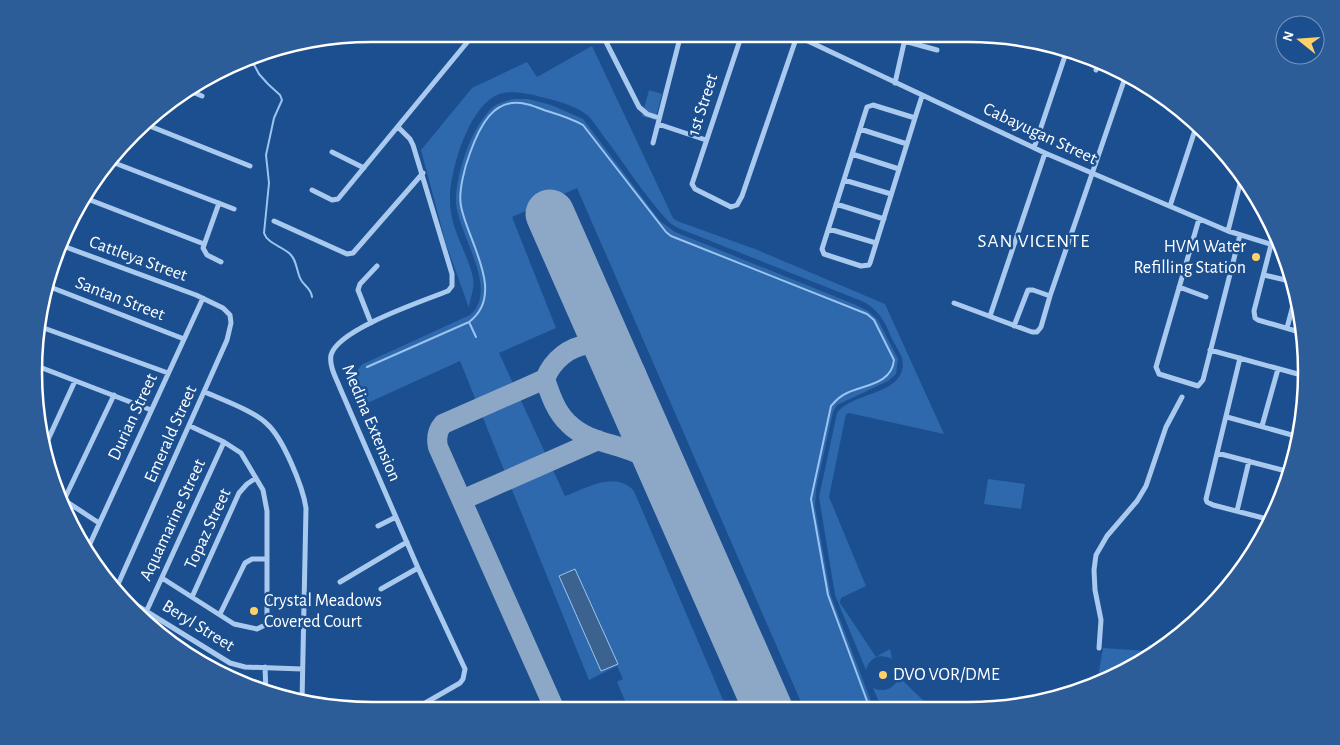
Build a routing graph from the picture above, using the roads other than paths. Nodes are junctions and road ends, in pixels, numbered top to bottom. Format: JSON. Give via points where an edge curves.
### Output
{"nodes":[{"id":1,"x":467,"y":42,"type":"edge"},
{"id":2,"x":606,"y":42,"type":"edge"},
{"id":3,"x":680,"y":42,"type":"edge"},
{"id":4,"x":739,"y":42,"type":"edge"},
{"id":5,"x":793,"y":42,"type":"edge"},
{"id":6,"x":810,"y":42,"type":"edge"},
{"id":7,"x":904,"y":42,"type":"edge"},
{"id":8,"x":917,"y":42,"type":"edge"},
{"id":9,"x":937,"y":50,"type":"dead end"},
{"id":10,"x":1065,"y":57,"type":"edge"},
{"id":11,"x":1124,"y":82,"type":"edge"},
{"id":12,"x":895,"y":83,"type":"junction"},
{"id":13,"x":196,"y":94,"type":"edge"},
{"id":14,"x":202,"y":96,"type":"dead end"},
{"id":15,"x":922,"y":96,"type":"junction"},
{"id":16,"x":915,"y":118,"type":"junction"},
{"id":17,"x":659,"y":121,"type":"junction"},
{"id":18,"x":152,"y":127,"type":"edge"},
{"id":19,"x":398,"y":127,"type":"junction"},
{"id":20,"x":860,"y":129,"type":"junction"},
{"id":21,"x":1194,"y":133,"type":"edge"},
{"id":22,"x":706,"y":140,"type":"junction"},
{"id":23,"x":653,"y":143,"type":"dead end"},
{"id":24,"x":907,"y":144,"type":"junction"},
{"id":25,"x":1034,"y":148,"type":"junction"},
{"id":26,"x":332,"y":152,"type":"dead end"},
{"id":27,"x":1045,"y":153,"type":"junction"},
{"id":28,"x":852,"y":154,"type":"junction"},
{"id":29,"x":117,"y":164,"type":"edge"},
{"id":30,"x":250,"y":166,"type":"dead end"},
{"id":31,"x":364,"y":168,"type":"junction"},
{"id":32,"x":899,"y":169,"type":"junction"},
{"id":33,"x":423,"y":173,"type":"junction"},
{"id":34,"x":1092,"y":174,"type":"junction"},
{"id":35,"x":844,"y":180,"type":"junction"},
{"id":36,"x":1239,"y":186,"type":"edge"},
{"id":37,"x":312,"y":190,"type":"dead end"},
{"id":38,"x":891,"y":194,"type":"junction"},
{"id":39,"x":91,"y":200,"type":"edge"},
{"id":40,"x":219,"y":203,"type":"junction"},
{"id":41,"x":836,"y":204,"type":"junction"},
{"id":42,"x":1170,"y":206,"type":"junction"},
{"id":43,"x":234,"y":209,"type":"dead end"},
{"id":44,"x":1199,"y":218,"type":"junction"},
{"id":45,"x":884,"y":219,"type":"junction"},
{"id":46,"x":274,"y":221,"type":"dead end"},
{"id":47,"x":829,"y":229,"type":"junction"},
{"id":48,"x":1228,"y":230,"type":"junction"},
{"id":49,"x":1240,"y":235,"type":"junction"},
{"id":50,"x":876,"y":243,"type":"junction"},
{"id":51,"x":204,"y":244,"type":"junction"},
{"id":52,"x":1272,"y":245,"type":"joint"},
{"id":53,"x":67,"y":248,"type":"edge"},
{"id":54,"x":222,"y":262,"type":"dead end"},
{"id":55,"x":378,"y":266,"type":"dead end"},
{"id":56,"x":1264,"y":274,"type":"junction"},
{"id":57,"x":1284,"y":279,"type":"edge"},
{"id":58,"x":54,"y":288,"type":"edge"},
{"id":59,"x":1179,"y":288,"type":"junction"},
{"id":60,"x":1050,"y":296,"type":"junction"},
{"id":61,"x":1206,"y":297,"type":"dead end"},
{"id":62,"x":203,"y":298,"type":"junction"},
{"id":63,"x":954,"y":303,"type":"dead end"},
{"id":64,"x":1292,"y":311,"type":"edge"},
{"id":65,"x":990,"y":316,"type":"junction"},
{"id":66,"x":371,"y":323,"type":"junction"},
{"id":67,"x":1014,"y":326,"type":"junction"},
{"id":68,"x":45,"y":328,"type":"edge"},
{"id":69,"x":1287,"y":328,"type":"junction"},
{"id":70,"x":1295,"y":331,"type":"edge"},
{"id":71,"x":184,"y":339,"type":"junction"},
{"id":72,"x":1210,"y":350,"type":"junction"},
{"id":73,"x":1240,"y":358,"type":"junction"},
{"id":74,"x":42,"y":368,"type":"edge"},
{"id":75,"x":1278,"y":369,"type":"junction"},
{"id":76,"x":168,"y":373,"type":"junction"},
{"id":77,"x":1298,"y":374,"type":"edge"},
{"id":78,"x":74,"y":380,"type":"junction"},
{"id":79,"x":205,"y":392,"type":"junction"},
{"id":80,"x":114,"y":396,"type":"junction"},
{"id":81,"x":1182,"y":397,"type":"dead end"},
{"id":82,"x":151,"y":410,"type":"junction"},
{"id":83,"x":1227,"y":417,"type":"junction"},
{"id":84,"x":190,"y":426,"type":"junction"},
{"id":85,"x":1262,"y":426,"type":"junction"},
{"id":86,"x":1291,"y":435,"type":"edge"},
{"id":87,"x":49,"y":437,"type":"edge"},
{"id":88,"x":224,"y":442,"type":"junction"},
{"id":89,"x":1218,"y":453,"type":"junction"},
{"id":90,"x":1249,"y":461,"type":"junction"},
{"id":91,"x":1283,"y":470,"type":"edge"},
{"id":92,"x":256,"y":478,"type":"junction"},
{"id":93,"x":66,"y":495,"type":"edge"},
{"id":94,"x":70,"y":504,"type":"edge"},
{"id":95,"x":1237,"y":512,"type":"junction"},
{"id":96,"x":396,"y":517,"type":"junction"},
{"id":97,"x":1263,"y":518,"type":"edge"},
{"id":98,"x":99,"y":523,"type":"junction"},
{"id":99,"x":378,"y":526,"type":"dead end"},
{"id":100,"x":407,"y":542,"type":"junction"},
{"id":101,"x":90,"y":543,"type":"edge"},
{"id":102,"x":267,"y":559,"type":"junction"},
{"id":103,"x":418,"y":568,"type":"junction"},
{"id":104,"x":162,"y":578,"type":"junction"},
{"id":105,"x":340,"y":582,"type":"dead end"},
{"id":106,"x":119,"y":583,"type":"edge"},
{"id":107,"x":381,"y":589,"type":"dead end"},
{"id":108,"x":192,"y":597,"type":"junction"},
{"id":109,"x":137,"y":604,"type":"edge"},
{"id":110,"x":147,"y":610,"type":"junction"},
{"id":111,"x":220,"y":614,"type":"junction"},
{"id":112,"x":1099,"y":648,"type":"dead end"},
{"id":113,"x":265,"y":667,"type":"junction"},
{"id":114,"x":302,"y":669,"type":"junction"},
{"id":115,"x":266,"y":685,"type":"edge"},
{"id":116,"x":302,"y":695,"type":"edge"},
{"id":117,"x":426,"y":702,"type":"edge"}],
"edges":[{"from":1,"to":19,"type":"street"},
{"from":2,"to":17,"type":"street","via":[[639,107]]},
{"from":3,"to":17,"type":"street"},
{"from":4,"to":22,"type":"street","name":"1st Street"},
{"from":5,"to":22,"type":"street","name":"1st Street","via":[[740,202],[734,206],[728,206],[692,186]]},
{"from":6,"to":12,"type":"street","name":"Cabayugan Street"},
{"from":7,"to":12,"type":"street"},
{"from":8,"to":9,"type":"street"},
{"from":10,"to":25,"type":"street"},
{"from":11,"to":34,"type":"street"},
{"from":12,"to":15,"type":"street","name":"Cabayugan Street"},
{"from":13,"to":14,"type":"street"},
{"from":15,"to":16,"type":"street"},
{"from":15,"to":25,"type":"street","name":"Cabayugan Street"},
{"from":16,"to":20,"type":"street","via":[[871,105],[867,107]]},
{"from":16,"to":24,"type":"street"},
{"from":17,"to":22,"type":"street"},
{"from":17,"to":23,"type":"street"},
{"from":18,"to":30,"type":"street"},
{"from":19,"to":31,"type":"street"},
{"from":19,"to":33,"type":"street","name":"Medina Extension","via":[[414,145]]},
{"from":20,"to":24,"type":"street"},
{"from":20,"to":28,"type":"street"},
{"from":21,"to":42,"type":"street"},
{"from":24,"to":32,"type":"street"},
{"from":25,"to":27,"type":"street","name":"Cabayugan Street"},
{"from":26,"to":31,"type":"street"},
{"from":27,"to":34,"type":"street","name":"Cabayugan Street"},
{"from":27,"to":65,"type":"street"},
{"from":28,"to":32,"type":"street"},
{"from":28,"to":35,"type":"street"},
{"from":29,"to":40,"type":"street"},
{"from":31,"to":37,"type":"street","via":[[335,200]]},
{"from":32,"to":38,"type":"street"},
{"from":33,"to":46,"type":"street","via":[[353,254]]},
{"from":33,"to":66,"type":"street","name":"Medina Extension","via":[[452,274],[452,286],[448,291]]},
{"from":34,"to":42,"type":"street","name":"Cabayugan Street"},
{"from":34,"to":60,"type":"street"},
{"from":35,"to":38,"type":"street"},
{"from":35,"to":41,"type":"street"},
{"from":36,"to":48,"type":"street"},
{"from":38,"to":45,"type":"street"},
{"from":39,"to":51,"type":"street"},
{"from":40,"to":43,"type":"street"},
{"from":40,"to":51,"type":"street"},
{"from":41,"to":45,"type":"street"},
{"from":41,"to":47,"type":"street"},
{"from":42,"to":44,"type":"street","name":"Cabayugan Street"},
{"from":44,"to":48,"type":"street","name":"Cabayugan Street"},
{"from":44,"to":59,"type":"street"},
{"from":45,"to":50,"type":"street"},
{"from":47,"to":50,"type":"street"},
{"from":47,"to":50,"type":"street","via":[[822,250],[825,255],[866,267]]},
{"from":48,"to":49,"type":"street","name":"Cabayugan Street"},
{"from":49,"to":52,"type":"street","name":"Cabayugan Street"},
{"from":49,"to":72,"type":"street"},
{"from":51,"to":54,"type":"street","via":[[204,252]]},
{"from":52,"to":56,"type":"street"},
{"from":53,"to":62,"type":"street","name":"Cattleya Street"},
{"from":55,"to":66,"type":"street","via":[[358,290]]},
{"from":56,"to":57,"type":"street"},
{"from":56,"to":69,"type":"street","via":[[1255,318]]},
{"from":58,"to":71,"type":"street","name":"Santan Street"},
{"from":59,"to":61,"type":"street"},
{"from":59,"to":72,"type":"street","via":[[1156,371],[1198,386],[1203,380]]},
{"from":60,"to":67,"type":"street","via":[[1028,290]]},
{"from":60,"to":67,"type":"street","via":[[1037,332]]},
{"from":62,"to":71,"type":"street","name":"Durian Street"},
{"from":62,"to":79,"type":"street","name":"Emerald Street","via":[[227,311],[231,323]]},
{"from":63,"to":65,"type":"street"},
{"from":64,"to":69,"type":"street"},
{"from":65,"to":67,"type":"street"},
{"from":66,"to":96,"type":"street","name":"Medina Extension","via":[[338,343],[330,361]]},
{"from":68,"to":76,"type":"street"},
{"from":69,"to":70,"type":"street"},
{"from":71,"to":76,"type":"street","name":"Durian Street"},
{"from":72,"to":73,"type":"street"},
{"from":73,"to":75,"type":"street"},
{"from":73,"to":83,"type":"street"},
{"from":74,"to":78,"type":"street"},
{"from":75,"to":77,"type":"street"},
{"from":75,"to":85,"type":"street"},
{"from":76,"to":82,"type":"street","name":"Durian Street"},
{"from":78,"to":80,"type":"street"},
{"from":78,"to":87,"type":"street"},
{"from":79,"to":84,"type":"street","name":"Emerald Street"},
{"from":79,"to":114,"type":"street","via":[[271,427],[304,494]]},
{"from":80,"to":82,"type":"street"},
{"from":80,"to":93,"type":"street"},
{"from":81,"to":112,"type":"street","via":[[1166,427],[1146,486],[1096,555],[1095,590],[1101,620]]},
{"from":82,"to":98,"type":"street","name":"Durian Street"},
{"from":83,"to":85,"type":"street"},
{"from":83,"to":89,"type":"street"},
{"from":84,"to":88,"type":"street"},
{"from":84,"to":106,"type":"street","name":"Emerald Street"},
{"from":85,"to":86,"type":"street"},
{"from":88,"to":92,"type":"street","via":[[241,452]]},
{"from":88,"to":104,"type":"street","name":"Aquamarine Street"},
{"from":89,"to":90,"type":"street"},
{"from":89,"to":95,"type":"street","via":[[1206,502]]},
{"from":90,"to":91,"type":"street"},
{"from":90,"to":95,"type":"street"},
{"from":92,"to":102,"type":"street","via":[[263,490],[267,511]]},
{"from":92,"to":108,"type":"street","name":"Topaz Street","via":[[239,493]]},
{"from":94,"to":98,"type":"street"},
{"from":95,"to":97,"type":"street"},
{"from":96,"to":99,"type":"street"},
{"from":96,"to":100,"type":"street","name":"Medina Extension"},
{"from":98,"to":101,"type":"street","name":"Durian Street"},
{"from":100,"to":103,"type":"street","name":"Medina Extension"},
{"from":100,"to":105,"type":"street"},
{"from":102,"to":111,"type":"street","via":[[252,559],[245,563]]},
{"from":102,"to":111,"type":"street","via":[[265,626],[247,628]]},
{"from":103,"to":107,"type":"street"},
{"from":103,"to":117,"type":"street","name":"Medina Extension","via":[[465,669],[460,682]]},
{"from":104,"to":108,"type":"street"},
{"from":104,"to":110,"type":"street","name":"Aquamarine Street"},
{"from":108,"to":111,"type":"street"},
{"from":109,"to":110,"type":"street","name":"Beryl Street"},
{"from":110,"to":113,"type":"street","name":"Beryl Street","via":[[230,664]]},
{"from":113,"to":114,"type":"street","name":"Beryl Street"},
{"from":113,"to":115,"type":"street"},
{"from":114,"to":116,"type":"street"}]}
